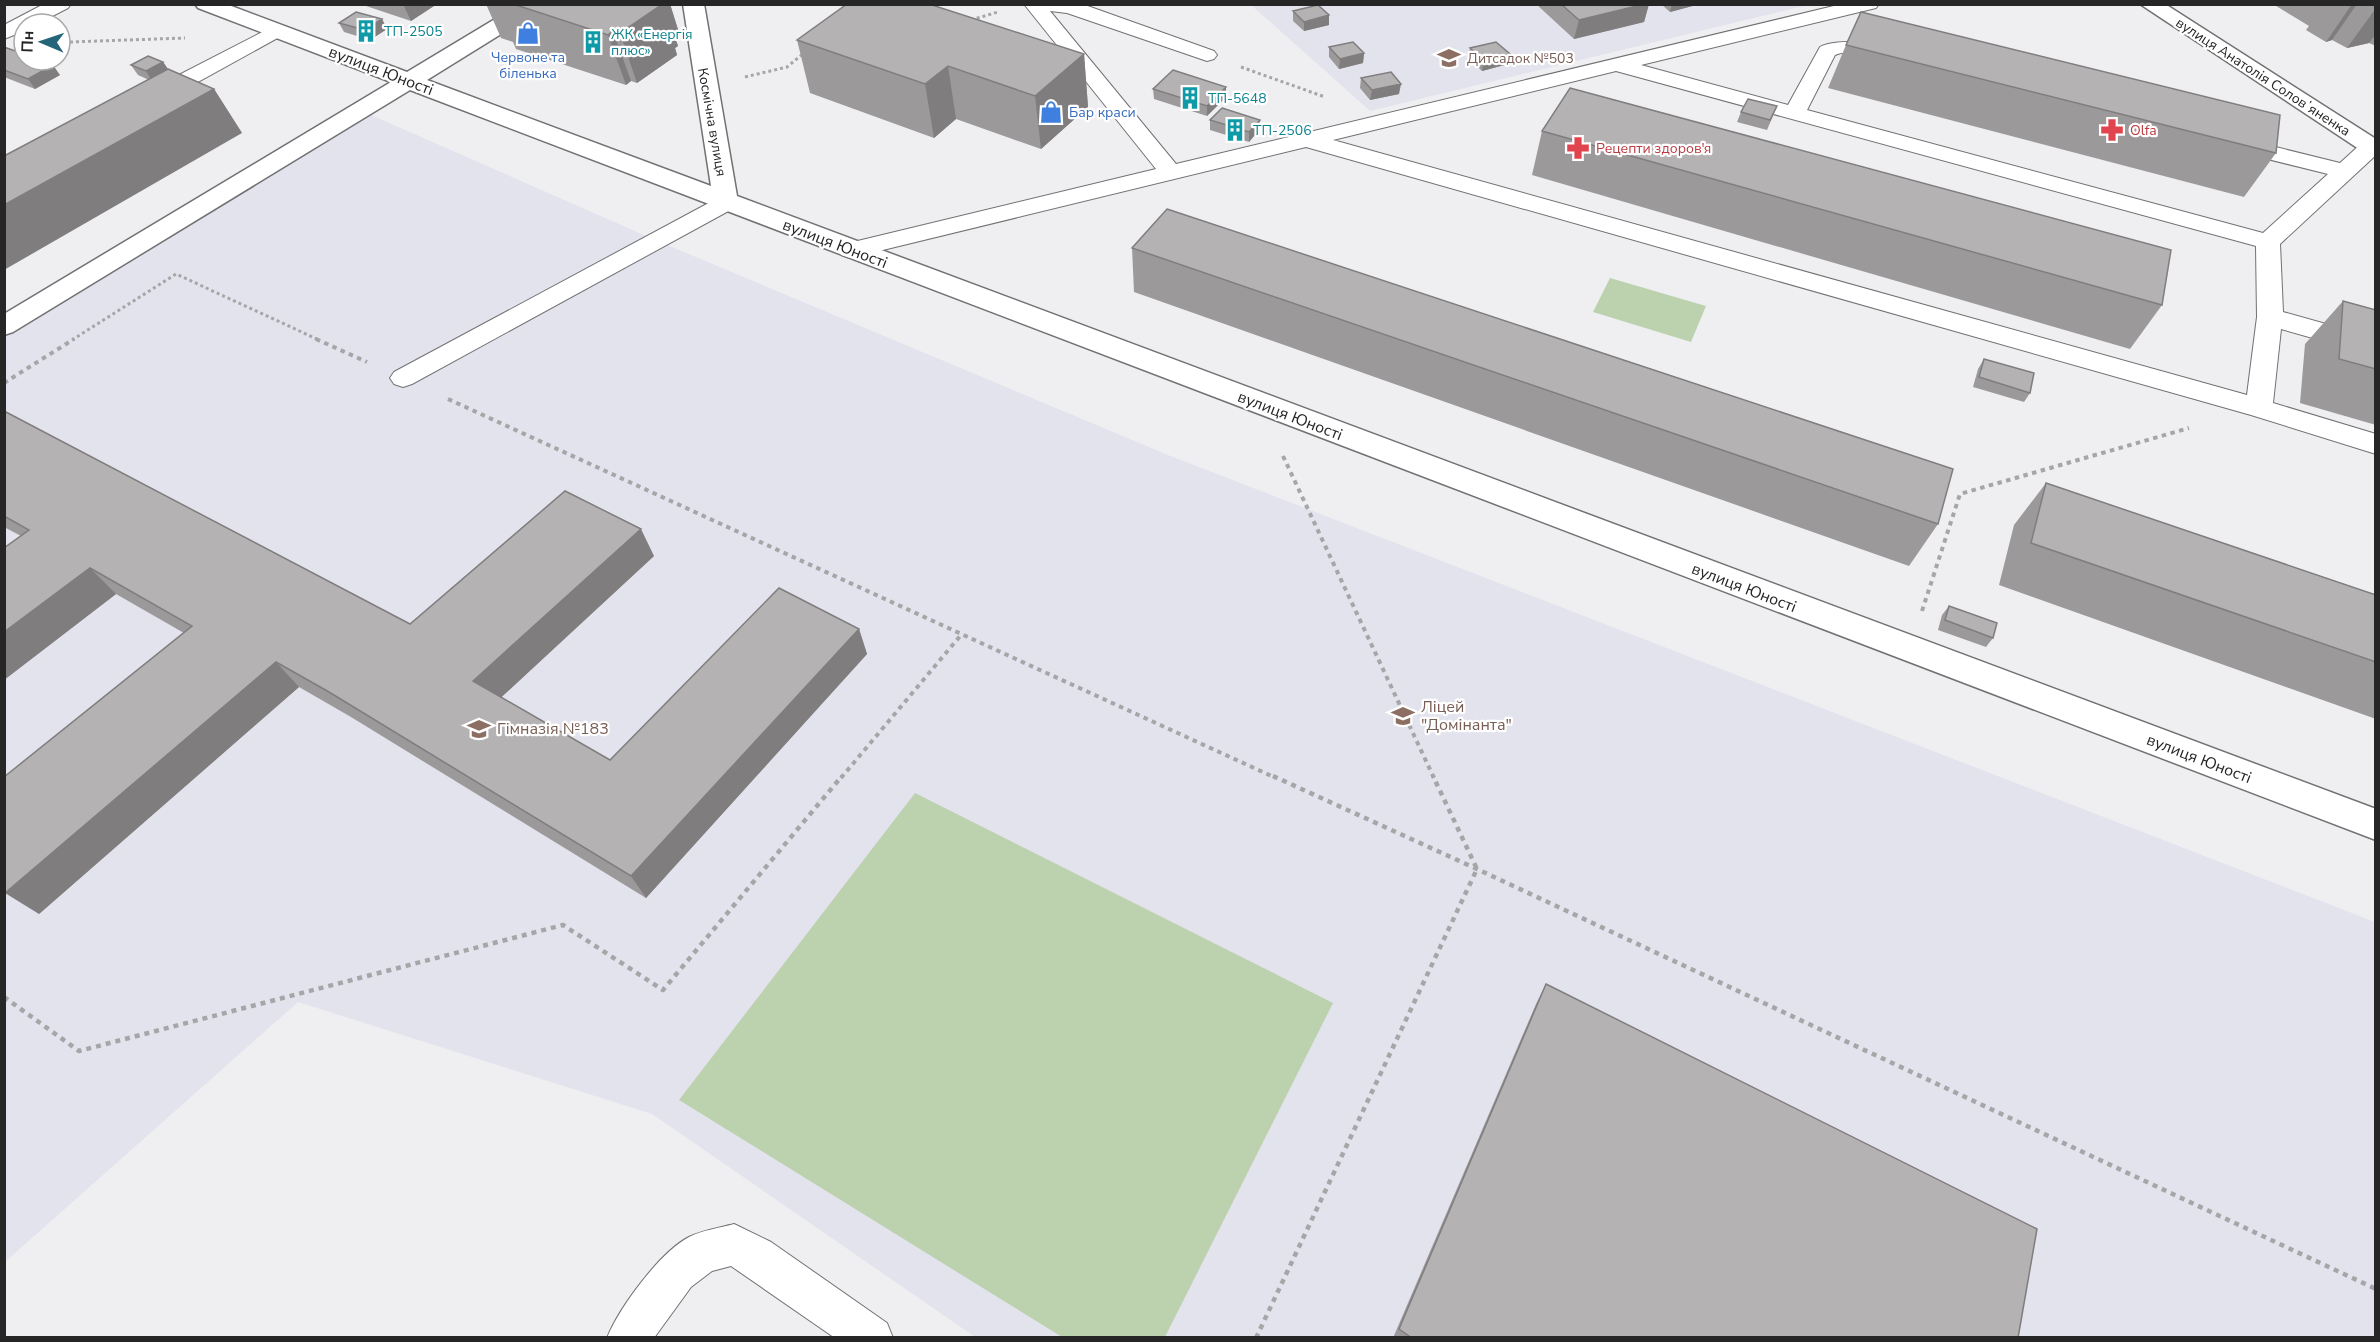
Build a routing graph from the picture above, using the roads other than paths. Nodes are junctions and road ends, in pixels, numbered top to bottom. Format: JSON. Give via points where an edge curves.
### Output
{"nodes":[{"id":1,"x":61,"y":4,"type":"edge"},
{"id":2,"x":205,"y":4,"type":"edge"},
{"id":3,"x":536,"y":4,"type":"edge"},
{"id":4,"x":693,"y":4,"type":"edge"},
{"id":5,"x":1034,"y":4,"type":"edge"},
{"id":6,"x":1044,"y":4,"type":"edge"},
{"id":7,"x":1869,"y":4,"type":"edge"},
{"id":8,"x":2150,"y":4,"type":"edge"},
{"id":9,"x":276,"y":31,"type":"junction"},
{"id":10,"x":4,"y":33,"type":"edge"},
{"id":11,"x":1207,"y":55,"type":"road end"},
{"id":12,"x":1909,"y":62,"type":"edge"},
{"id":13,"x":1618,"y":65,"type":"junction"},
{"id":14,"x":411,"y":82,"type":"junction"},
{"id":15,"x":127,"y":112,"type":"edge"},
{"id":16,"x":1794,"y":113,"type":"junction"},
{"id":17,"x":2219,"y":139,"type":"edge"},
{"id":18,"x":1307,"y":140,"type":"junction"},
{"id":19,"x":2373,"y":149,"type":"edge"},
{"id":20,"x":2345,"y":171,"type":"junction"},
{"id":21,"x":1171,"y":173,"type":"junction"},
{"id":22,"x":726,"y":203,"type":"junction"},
{"id":23,"x":2268,"y":242,"type":"junction"},
{"id":24,"x":850,"y":250,"type":"junction"},
{"id":25,"x":2270,"y":317,"type":"junction"},
{"id":26,"x":4,"y":326,"type":"edge"},
{"id":27,"x":2376,"y":347,"type":"edge"},
{"id":28,"x":403,"y":378,"type":"road end"},
{"id":29,"x":2259,"y":408,"type":"junction"},
{"id":30,"x":2376,"y":444,"type":"edge"},
{"id":31,"x":2376,"y":825,"type":"edge"},
{"id":32,"x":628,"y":1338,"type":"edge"},
{"id":33,"x":872,"y":1338,"type":"edge"}],
"edges":[{"from":1,"to":10,"type":"lane"},
{"from":2,"to":9,"type":"street","name":"вулиця Юності"},
{"from":3,"to":14,"type":"street"},
{"from":4,"to":22,"type":"street","name":"Космічна вулиця"},
{"from":5,"to":21,"type":"lane"},
{"from":6,"to":11,"type":"lane","via":[[1070,7]]},
{"from":7,"to":13,"type":"lane"},
{"from":8,"to":19,"type":"street","name":"вулиця Анатолія Соловʼяненка"},
{"from":9,"to":14,"type":"street","name":"вулиця Юності"},
{"from":9,"to":15,"type":"lane"},
{"from":12,"to":16,"type":"lane","via":[[1831,47]]},
{"from":13,"to":16,"type":"lane"},
{"from":13,"to":18,"type":"lane"},
{"from":14,"to":22,"type":"street","name":"вулиця Юності"},
{"from":14,"to":26,"type":"street"},
{"from":16,"to":23,"type":"lane"},
{"from":17,"to":20,"type":"lane"},
{"from":18,"to":21,"type":"lane"},
{"from":18,"to":29,"type":"lane"},
{"from":19,"to":20,"type":"lane"},
{"from":20,"to":23,"type":"lane"},
{"from":21,"to":24,"type":"lane"},
{"from":22,"to":24,"type":"street","name":"вулиця Юності"},
{"from":22,"to":28,"type":"lane"},
{"from":23,"to":25,"type":"lane"},
{"from":24,"to":31,"type":"street","name":"вулиця Юності"},
{"from":25,"to":27,"type":"lane"},
{"from":25,"to":29,"type":"lane"},
{"from":29,"to":30,"type":"lane"},
{"from":32,"to":33,"type":"lane","via":[[676,1272],[702,1252],[734,1245]]}]}
